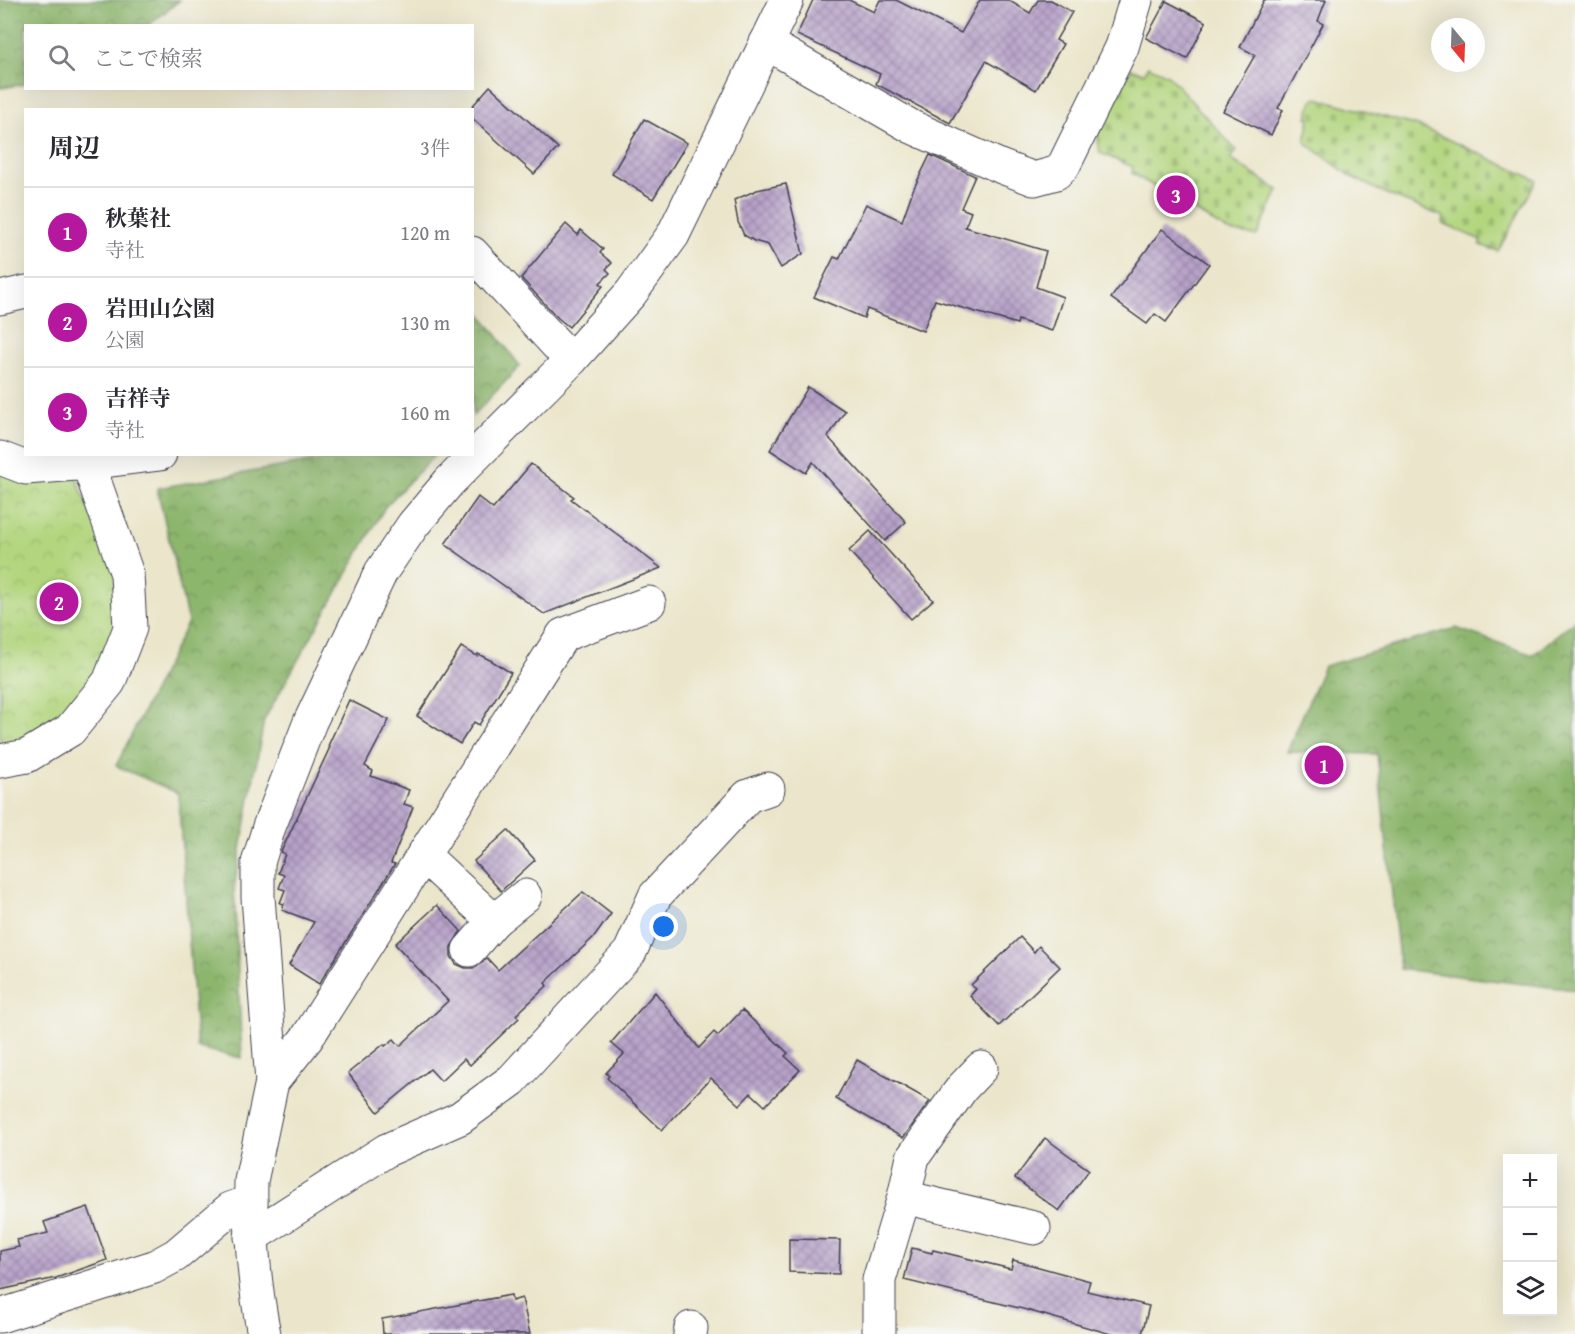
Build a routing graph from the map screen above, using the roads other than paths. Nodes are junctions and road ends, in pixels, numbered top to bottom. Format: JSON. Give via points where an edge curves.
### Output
{"nodes":[{"id":1,"x":787,"y":0,"type":"edge"},
{"id":2,"x":1136,"y":0,"type":"edge"},
{"id":3,"x":766,"y":43,"type":"junction"},
{"id":4,"x":474,"y":255,"type":"edge"},
{"id":5,"x":24,"y":292,"type":"edge"},
{"id":6,"x":0,"y":298,"type":"edge"},
{"id":7,"x":572,"y":360,"type":"junction"},
{"id":8,"x":144,"y":456,"type":"edge"},
{"id":9,"x":0,"y":458,"type":"edge"},
{"id":10,"x":88,"y":463,"type":"junction"},
{"id":11,"x":649,"y":603,"type":"dead end"},
{"id":12,"x":0,"y":761,"type":"edge"},
{"id":13,"x":768,"y":789,"type":"dead end"},
{"id":14,"x":422,"y":857,"type":"junction"},
{"id":15,"x":525,"y":896,"type":"dead end"},
{"id":16,"x":494,"y":921,"type":"junction"},
{"id":17,"x":469,"y":950,"type":"dead end"},
{"id":18,"x":981,"y":1068,"type":"dead end"},
{"id":19,"x":272,"y":1082,"type":"junction"},
{"id":20,"x":904,"y":1197,"type":"junction"},
{"id":21,"x":251,"y":1201,"type":"junction"},
{"id":22,"x":1034,"y":1228,"type":"dead end"},
{"id":23,"x":251,"y":1237,"type":"junction"},
{"id":24,"x":0,"y":1316,"type":"edge"},
{"id":25,"x":264,"y":1334,"type":"edge"},
{"id":26,"x":879,"y":1334,"type":"edge"}],
"edges":[{"from":1,"to":3,"type":"street"},
{"from":2,"to":3,"type":"street","via":[[1122,47],[1064,165],[1056,173],[1034,179],[912,127]]},
{"from":3,"to":7,"type":"street","via":[[673,235],[631,293]]},
{"from":4,"to":7,"type":"street"},
{"from":5,"to":6,"type":"street"},
{"from":7,"to":19,"type":"street","via":[[449,482],[413,525],[381,572],[310,722],[258,863]]},
{"from":8,"to":10,"type":"street"},
{"from":9,"to":10,"type":"street","via":[[26,468]]},
{"from":10,"to":12,"type":"street","via":[[127,574],[130,628],[109,682],[70,730],[27,756]]},
{"from":11,"to":14,"type":"street","via":[[563,635]]},
{"from":13,"to":23,"type":"street","via":[[748,796],[655,896],[630,952],[512,1080],[460,1118],[387,1150]]},
{"from":14,"to":16,"type":"street"},
{"from":14,"to":19,"type":"street","via":[[307,1038]]},
{"from":15,"to":16,"type":"street"},
{"from":16,"to":17,"type":"street"},
{"from":18,"to":20,"type":"street","via":[[913,1157]]},
{"from":19,"to":21,"type":"street","via":[[251,1181]]},
{"from":20,"to":22,"type":"street"},
{"from":20,"to":26,"type":"street","via":[[879,1280]]},
{"from":21,"to":23,"type":"street"},
{"from":21,"to":24,"type":"street","via":[[231,1209],[176,1255],[154,1267]]},
{"from":23,"to":25,"type":"street"}]}
